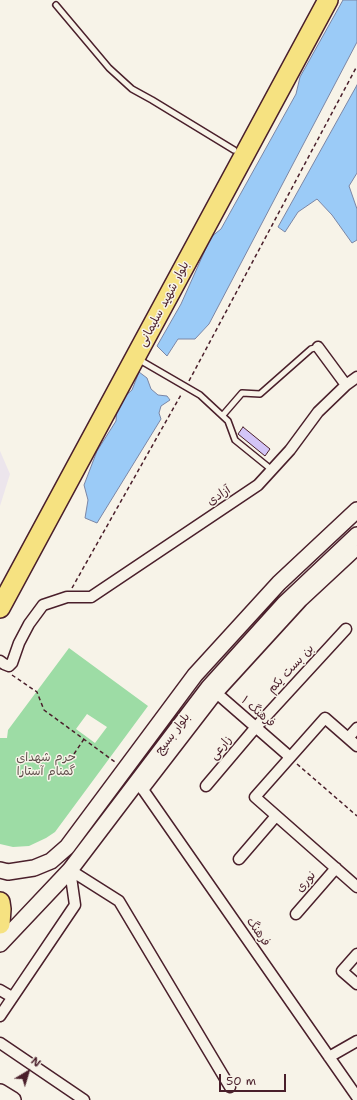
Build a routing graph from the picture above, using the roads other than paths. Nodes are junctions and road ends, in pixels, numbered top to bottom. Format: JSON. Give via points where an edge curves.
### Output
{"nodes":[{"id":1,"x":314,"y":0,"type":"edge"},
{"id":2,"x":328,"y":0,"type":"edge"},
{"id":3,"x":56,"y":5,"type":"dead end"},
{"id":4,"x":234,"y":150,"type":"junction"},
{"id":5,"x":318,"y":347,"type":"joint"},
{"id":6,"x":135,"y":357,"type":"junction"},
{"id":7,"x":357,"y":377,"type":"edge"},
{"id":8,"x":346,"y":385,"type":"junction"},
{"id":9,"x":223,"y":415,"type":"junction"},
{"id":10,"x":272,"y":470,"type":"junction"},
{"id":11,"x":357,"y":510,"type":"edge"},
{"id":12,"x":357,"y":535,"type":"edge"},
{"id":13,"x":357,"y":550,"type":"edge"},
{"id":14,"x":0,"y":587,"type":"edge"},
{"id":15,"x":0,"y":608,"type":"edge"},
{"id":16,"x":346,"y":629,"type":"dead end"},
{"id":17,"x":5,"y":663,"type":"edge"},
{"id":18,"x":194,"y":675,"type":"junction"},
{"id":19,"x":213,"y":691,"type":"junction"},
{"id":20,"x":256,"y":727,"type":"junction"},
{"id":21,"x":357,"y":728,"type":"edge"},
{"id":22,"x":348,"y":738,"type":"junction"},
{"id":23,"x":357,"y":746,"type":"edge"},
{"id":24,"x":290,"y":757,"type":"junction"},
{"id":25,"x":140,"y":785,"type":"junction"},
{"id":26,"x":206,"y":786,"type":"dead end"},
{"id":27,"x":276,"y":816,"type":"junction"},
{"id":28,"x":239,"y":859,"type":"dead end"},
{"id":29,"x":336,"y":868,"type":"junction"},
{"id":30,"x":0,"y":870,"type":"edge"},
{"id":31,"x":70,"y":870,"type":"junction"},
{"id":32,"x":357,"y":887,"type":"edge"},
{"id":33,"x":0,"y":902,"type":"edge"},
{"id":34,"x":296,"y":914,"type":"dead end"},
{"id":35,"x":0,"y":924,"type":"edge"},
{"id":36,"x":0,"y":944,"type":"edge"},
{"id":37,"x":357,"y":954,"type":"edge"},
{"id":38,"x":357,"y":984,"type":"edge"},
{"id":39,"x":0,"y":990,"type":"edge"},
{"id":40,"x":12,"y":997,"type":"junction"},
{"id":41,"x":0,"y":1016,"type":"edge"},
{"id":42,"x":357,"y":1041,"type":"edge"},
{"id":43,"x":0,"y":1043,"type":"edge"},
{"id":44,"x":329,"y":1057,"type":"junction"},
{"id":45,"x":230,"y":1087,"type":"dead end"},
{"id":46,"x":0,"y":1092,"type":"edge"},
{"id":47,"x":357,"y":1097,"type":"edge"},
{"id":48,"x":13,"y":1100,"type":"edge"},
{"id":49,"x":84,"y":1100,"type":"edge"}],
"edges":[{"from":1,"to":4,"type":"highway","name":"بلوار شهید سلیمانی"},
{"from":2,"to":6,"type":"highway","name":"بلوار شهید سلیمانی"},
{"from":3,"to":4,"type":"lane","via":[[109,68],[132,89]]},
{"from":4,"to":14,"type":"highway","name":"بلوار شهید سلیمانی"},
{"from":5,"to":8,"type":"street"},
{"from":5,"to":9,"type":"lane","via":[[311,349],[260,394],[242,393]]},
{"from":6,"to":9,"type":"lane","via":[[200,395]]},
{"from":6,"to":15,"type":"highway","name":"بلوار شهید سلیمانی"},
{"from":7,"to":8,"type":"street","name":"آزادی"},
{"from":8,"to":10,"type":"street","name":"آزادی","via":[[318,412]]},
{"from":9,"to":10,"type":"lane","via":[[235,440]]},
{"from":10,"to":17,"type":"street","name":"آزادی","via":[[258,485],[91,597],[67,597],[43,605],[29,624],[14,659]]},
{"from":11,"to":18,"type":"main road","name":"بلوار بسیج","via":[[279,583]]},
{"from":12,"to":19,"type":"main road","name":"بلوار بسیج","via":[[284,604]]},
{"from":13,"to":19,"type":"street","via":[[302,601]]},
{"from":16,"to":20,"type":"street","name":"بن بست یکم"},
{"from":18,"to":19,"type":"main road"},
{"from":18,"to":30,"type":"main road","name":"بلوار بسیج","via":[[67,848],[51,861],[34,868],[8,872]]},
{"from":19,"to":20,"type":"street","name":"فرهنگ ۱"},
{"from":19,"to":25,"type":"main road","name":"بلوار بسیج"},
{"from":20,"to":24,"type":"street","name":"فرهنگ ۱"},
{"from":20,"to":26,"type":"street","name":"زارعی"},
{"from":21,"to":22,"type":"street"},
{"from":22,"to":23,"type":"street"},
{"from":22,"to":24,"type":"street","via":[[325,718]]},
{"from":24,"to":27,"type":"street","via":[[255,797]]},
{"from":25,"to":31,"type":"main road","name":"بلوار بسیج"},
{"from":25,"to":44,"type":"street","name":"فرهنگ"},
{"from":27,"to":28,"type":"street"},
{"from":27,"to":29,"type":"street"},
{"from":29,"to":32,"type":"street"},
{"from":29,"to":34,"type":"street","name":"نوری"},
{"from":31,"to":36,"type":"main road","name":"بلوار بسیج"},
{"from":31,"to":40,"type":"street","via":[[75,905]]},
{"from":31,"to":45,"type":"street","via":[[118,902]]},
{"from":33,"to":35,"type":"highway"},
{"from":37,"to":38,"type":"street","via":[[342,971]]},
{"from":39,"to":40,"type":"street"},
{"from":40,"to":41,"type":"street"},
{"from":42,"to":44,"type":"street"},
{"from":43,"to":49,"type":"street"},
{"from":44,"to":47,"type":"street","name":"فرهنگ"},
{"from":46,"to":48,"type":"main road"}]}
